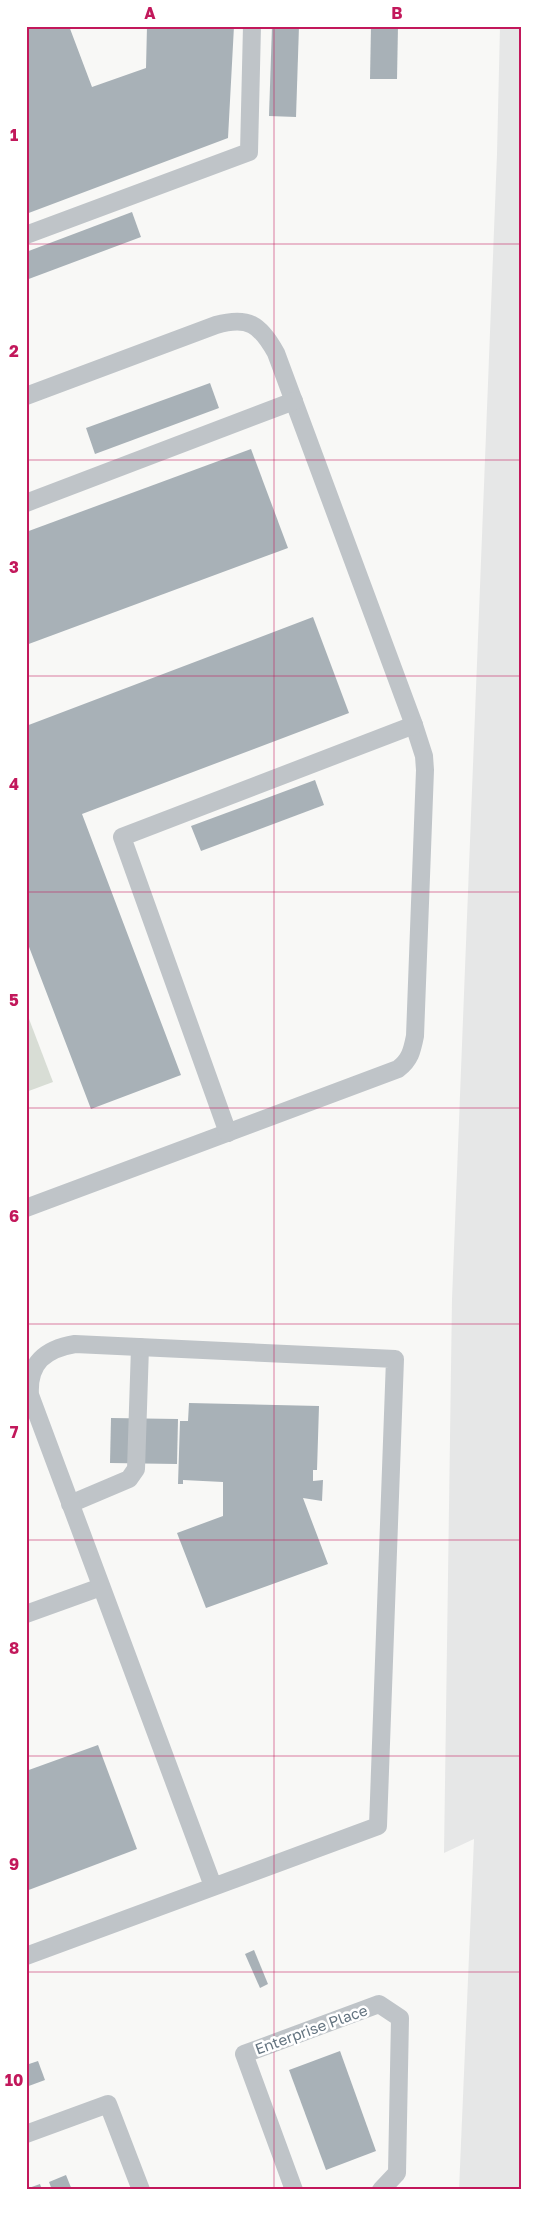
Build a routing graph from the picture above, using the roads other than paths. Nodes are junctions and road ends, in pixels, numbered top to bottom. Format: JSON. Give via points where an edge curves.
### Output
{"nodes":[{"id":1,"x":252,"y":26,"type":"edge"},
{"id":2,"x":26,"y":235,"type":"edge"},
{"id":3,"x":26,"y":396,"type":"edge"},
{"id":4,"x":294,"y":401,"type":"junction"},
{"id":5,"x":26,"y":503,"type":"edge"},
{"id":6,"x":414,"y":725,"type":"junction"},
{"id":7,"x":228,"y":1133,"type":"junction"},
{"id":8,"x":26,"y":1208,"type":"edge"},
{"id":9,"x":140,"y":1346,"type":"junction"},
{"id":10,"x":70,"y":1504,"type":"junction"},
{"id":11,"x":101,"y":1586,"type":"junction"},
{"id":12,"x":26,"y":1614,"type":"edge"},
{"id":13,"x":213,"y":1886,"type":"junction"},
{"id":14,"x":26,"y":1956,"type":"edge"},
{"id":15,"x":26,"y":2134,"type":"edge"},
{"id":16,"x":141,"y":2190,"type":"edge"},
{"id":17,"x":294,"y":2190,"type":"edge"},
{"id":18,"x":381,"y":2190,"type":"edge"}],
"edges":[{"from":1,"to":2,"type":"lane","via":[[249,152]]},
{"from":3,"to":4,"type":"lane","via":[[216,325],[246,321],[258,327],[269,339]]},
{"from":4,"to":5,"type":"lane"},
{"from":4,"to":6,"type":"lane"},
{"from":6,"to":7,"type":"lane","via":[[425,770],[412,1053],[398,1069]]},
{"from":6,"to":7,"type":"lane","via":[[122,837]]},
{"from":7,"to":8,"type":"lane"},
{"from":9,"to":10,"type":"lane","via":[[136,1469],[129,1479]]},
{"from":9,"to":10,"type":"lane","via":[[59,1346],[34,1366],[29,1381],[30,1395]]},
{"from":9,"to":13,"type":"lane","via":[[395,1359],[378,1826]]},
{"from":10,"to":11,"type":"lane"},
{"from":11,"to":12,"type":"lane"},
{"from":11,"to":13,"type":"lane"},
{"from":13,"to":14,"type":"lane"},
{"from":15,"to":16,"type":"lane","via":[[108,2104]]},
{"from":17,"to":18,"type":"lane","name":"Enterprise Place","via":[[244,2054],[379,2004],[400,2018],[397,2173]]}]}
